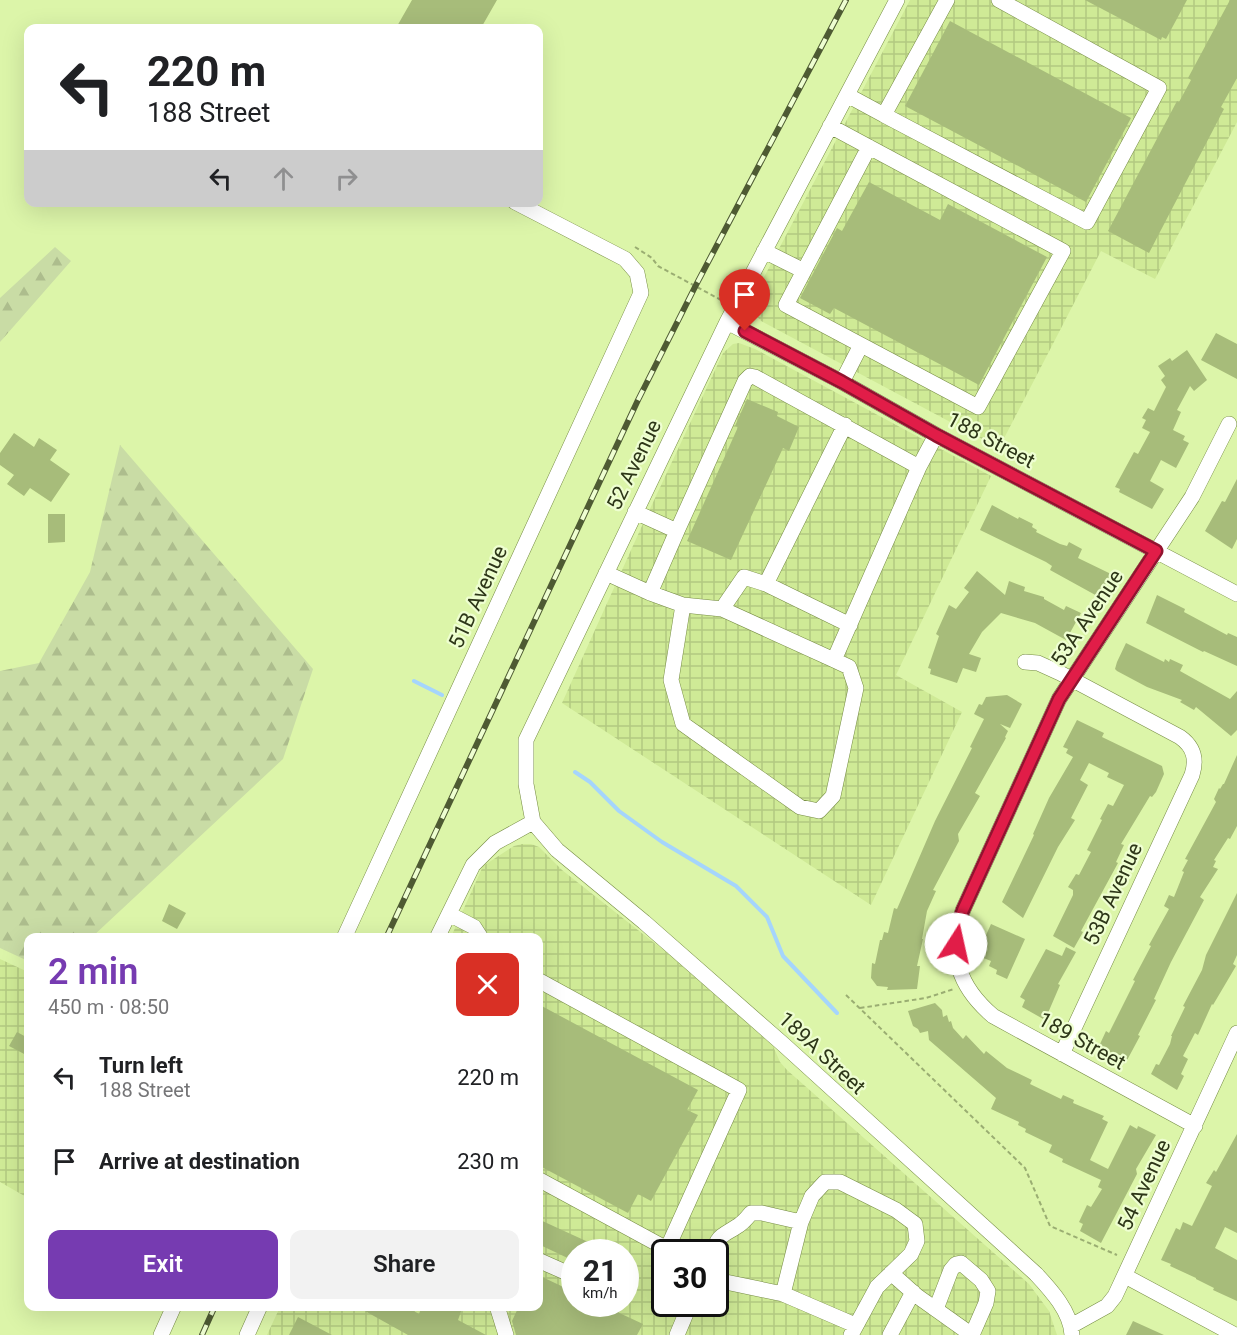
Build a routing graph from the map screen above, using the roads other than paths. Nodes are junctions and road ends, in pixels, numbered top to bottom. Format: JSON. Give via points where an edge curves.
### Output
{"nodes":[{"id":1,"x":897,"y":0,"type":"edge"},
{"id":2,"x":947,"y":0,"type":"edge"},
{"id":3,"x":999,"y":0,"type":"edge"},
{"id":4,"x":847,"y":95,"type":"junction"},
{"id":5,"x":884,"y":115,"type":"junction"},
{"id":6,"x":830,"y":126,"type":"junction"},
{"id":7,"x":869,"y":147,"type":"junction"},
{"id":8,"x":525,"y":207,"type":"edge"},
{"id":9,"x":764,"y":251,"type":"junction"},
{"id":10,"x":804,"y":271,"type":"junction"},
{"id":11,"x":727,"y":322,"type":"junction"},
{"id":12,"x":861,"y":345,"type":"junction"},
{"id":13,"x":842,"y":382,"type":"junction"},
{"id":14,"x":1229,"y":424,"type":"dead end"},
{"id":15,"x":844,"y":425,"type":"junction"},
{"id":16,"x":936,"y":435,"type":"junction"},
{"id":17,"x":919,"y":467,"type":"junction"},
{"id":18,"x":635,"y":512,"type":"junction"},
{"id":19,"x":677,"y":531,"type":"junction"},
{"id":20,"x":1156,"y":551,"type":"junction"},
{"id":21,"x":606,"y":573,"type":"junction"},
{"id":22,"x":766,"y":584,"type":"junction"},
{"id":23,"x":650,"y":593,"type":"junction"},
{"id":24,"x":1237,"y":594,"type":"edge"},
{"id":25,"x":683,"y":605,"type":"junction"},
{"id":26,"x":722,"y":609,"type":"junction"},
{"id":27,"x":850,"y":625,"type":"junction"},
{"id":28,"x":834,"y":660,"type":"junction"},
{"id":29,"x":1025,"y":662,"type":"dead end"},
{"id":30,"x":1072,"y":679,"type":"junction"},
{"id":31,"x":533,"y":822,"type":"junction"},
{"id":32,"x":449,"y":914,"type":"junction"},
{"id":33,"x":346,"y":933,"type":"edge"},
{"id":34,"x":440,"y":933,"type":"edge"},
{"id":35,"x":478,"y":933,"type":"edge"},
{"id":36,"x":964,"y":982,"type":"joint"},
{"id":37,"x":543,"y":983,"type":"edge"},
{"id":38,"x":1237,"y":1033,"type":"edge"},
{"id":39,"x":1062,"y":1054,"type":"junction"},
{"id":40,"x":1195,"y":1126,"type":"junction"},
{"id":41,"x":543,"y":1182,"type":"edge"},
{"id":42,"x":801,"y":1222,"type":"junction"},
{"id":43,"x":719,"y":1239,"type":"edge"},
{"id":44,"x":543,"y":1262,"type":"edge"},
{"id":45,"x":561,"y":1270,"type":"edge"},
{"id":46,"x":891,"y":1273,"type":"junction"},
{"id":47,"x":1125,"y":1276,"type":"junction"},
{"id":48,"x":729,"y":1283,"type":"edge"},
{"id":49,"x":913,"y":1292,"type":"junction"},
{"id":50,"x":783,"y":1294,"type":"junction"},
{"id":51,"x":936,"y":1309,"type":"junction"},
{"id":52,"x":172,"y":1311,"type":"edge"},
{"id":53,"x":258,"y":1311,"type":"edge"},
{"id":54,"x":499,"y":1311,"type":"edge"},
{"id":55,"x":685,"y":1317,"type":"edge"},
{"id":56,"x":853,"y":1330,"type":"edge"},
{"id":57,"x":1072,"y":1330,"type":"edge"},
{"id":58,"x":161,"y":1335,"type":"edge"},
{"id":59,"x":247,"y":1335,"type":"edge"},
{"id":60,"x":506,"y":1335,"type":"edge"},
{"id":61,"x":677,"y":1335,"type":"edge"},
{"id":62,"x":890,"y":1335,"type":"edge"},
{"id":63,"x":972,"y":1335,"type":"edge"},
{"id":64,"x":1235,"y":1335,"type":"edge"}],
"edges":[{"from":1,"to":4,"type":"street","name":"52 Avenue"},
{"from":2,"to":5,"type":"street"},
{"from":3,"to":5,"type":"street","via":[[1159,88],[1087,222]]},
{"from":4,"to":5,"type":"street"},
{"from":4,"to":6,"type":"street","name":"52 Avenue"},
{"from":6,"to":7,"type":"street"},
{"from":6,"to":9,"type":"street","name":"52 Avenue"},
{"from":7,"to":10,"type":"street"},
{"from":7,"to":12,"type":"street","via":[[1063,251],[978,407]]},
{"from":8,"to":33,"type":"street","name":"51B Avenue","via":[[624,259],[637,273],[641,293]]},
{"from":9,"to":10,"type":"street"},
{"from":9,"to":11,"type":"street","name":"52 Avenue"},
{"from":10,"to":12,"type":"street","via":[[786,305]]},
{"from":11,"to":13,"type":"street","name":"188 Street"},
{"from":11,"to":18,"type":"street","name":"52 Avenue"},
{"from":12,"to":13,"type":"street"},
{"from":13,"to":16,"type":"street","name":"188 Street"},
{"from":14,"to":20,"type":"street","name":"53A Avenue","via":[[1192,497]]},
{"from":15,"to":17,"type":"street"},
{"from":15,"to":19,"type":"street","via":[[750,376]]},
{"from":15,"to":22,"type":"street"},
{"from":16,"to":17,"type":"street"},
{"from":16,"to":20,"type":"street","name":"188 Street"},
{"from":17,"to":27,"type":"street"},
{"from":18,"to":19,"type":"street"},
{"from":18,"to":21,"type":"street","name":"52 Avenue"},
{"from":19,"to":23,"type":"street"},
{"from":20,"to":24,"type":"street","name":"188 Street"},
{"from":20,"to":30,"type":"street","name":"53A Avenue"},
{"from":21,"to":23,"type":"street"},
{"from":21,"to":31,"type":"street","name":"52 Avenue","via":[[526,740],[526,783]]},
{"from":22,"to":26,"type":"street","via":[[744,577]]},
{"from":22,"to":27,"type":"street"},
{"from":23,"to":25,"type":"street"},
{"from":25,"to":26,"type":"street"},
{"from":25,"to":28,"type":"street","via":[[671,680],[683,724],[800,807],[819,811],[833,795],[856,688],[849,668]]},
{"from":26,"to":28,"type":"street"},
{"from":27,"to":28,"type":"street"},
{"from":29,"to":30,"type":"street","via":[[1038,663]]},
{"from":30,"to":36,"type":"street","name":"53A Avenue","via":[[1046,727],[963,910],[956,944]]},
{"from":30,"to":39,"type":"street","name":"53B Avenue","via":[[1180,737],[1195,758],[1192,776]]},
{"from":31,"to":32,"type":"street","via":[[495,843],[473,865]]},
{"from":31,"to":57,"type":"street","name":"189A Street","via":[[557,850],[717,986],[1036,1274],[1050,1289]]},
{"from":32,"to":34,"type":"street"},
{"from":32,"to":35,"type":"street"},
{"from":36,"to":39,"type":"street","name":"189 Street","via":[[972,997],[993,1016]]},
{"from":37,"to":41,"type":"street","via":[[739,1090],[667,1249]]},
{"from":38,"to":40,"type":"street","name":"54 Avenue"},
{"from":39,"to":40,"type":"street","name":"189 Street"},
{"from":40,"to":47,"type":"street","name":"54 Avenue"},
{"from":42,"to":43,"type":"street","via":[[751,1213]]},
{"from":42,"to":46,"type":"street","via":[[812,1196],[825,1182],[840,1182],[896,1210],[915,1224],[917,1241],[911,1254]]},
{"from":42,"to":50,"type":"street"},
{"from":44,"to":45,"type":"street"},
{"from":46,"to":49,"type":"street"},
{"from":46,"to":56,"type":"street","via":[[877,1287]]},
{"from":47,"to":57,"type":"street","name":"54 Avenue","via":[[1107,1306]]},
{"from":47,"to":64,"type":"street"},
{"from":48,"to":50,"type":"street"},
{"from":49,"to":51,"type":"street"},
{"from":49,"to":62,"type":"street"},
{"from":50,"to":56,"type":"street"},
{"from":51,"to":63,"type":"street"},
{"from":51,"to":63,"type":"street","via":[[951,1270],[961,1263],[988,1291]]},
{"from":52,"to":58,"type":"street"},
{"from":53,"to":59,"type":"street"},
{"from":54,"to":60,"type":"street"},
{"from":55,"to":61,"type":"street"}]}
